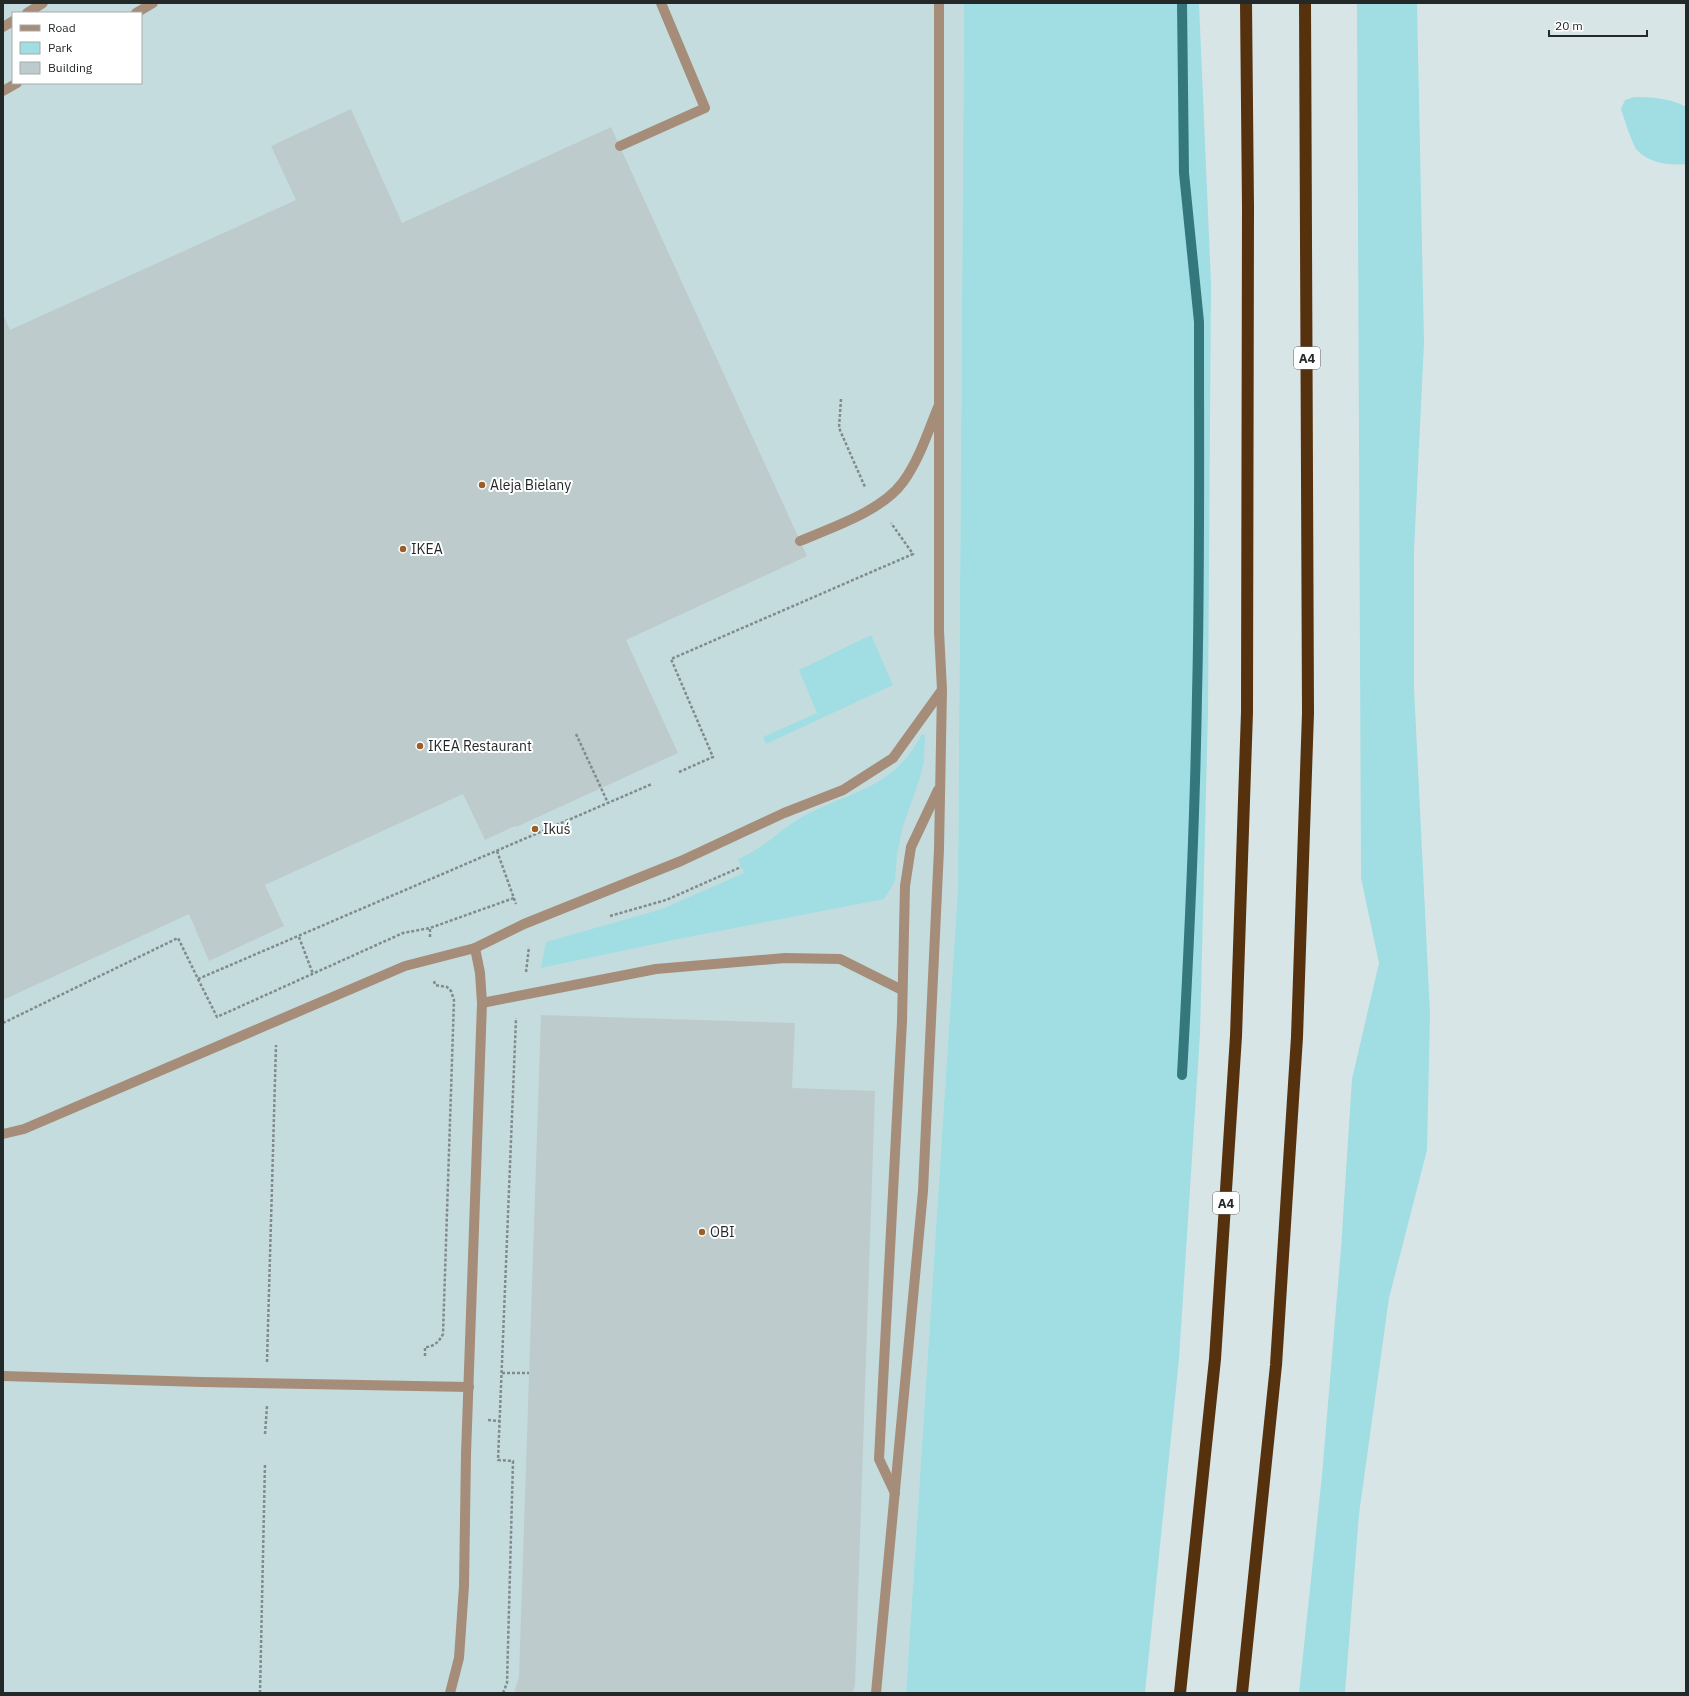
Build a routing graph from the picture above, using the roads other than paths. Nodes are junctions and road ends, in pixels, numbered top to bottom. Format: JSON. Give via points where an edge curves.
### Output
{"nodes":[{"id":1,"x":43,"y":3,"type":"edge"},
{"id":2,"x":153,"y":3,"type":"edge"},
{"id":3,"x":661,"y":3,"type":"edge"},
{"id":4,"x":939,"y":3,"type":"edge"},
{"id":5,"x":1246,"y":3,"type":"edge"},
{"id":6,"x":1304,"y":3,"type":"edge"},
{"id":7,"x":29,"y":12,"type":"edge"},
{"id":8,"x":138,"y":12,"type":"edge"},
{"id":9,"x":12,"y":22,"type":"edge"},
{"id":10,"x":3,"y":27,"type":"edge"},
{"id":11,"x":14,"y":84,"type":"edge"},
{"id":12,"x":3,"y":91,"type":"edge"},
{"id":13,"x":620,"y":146,"type":"dead end"},
{"id":14,"x":940,"y":403,"type":"junction"},
{"id":15,"x":800,"y":541,"type":"dead end"},
{"id":16,"x":942,"y":690,"type":"junction"},
{"id":17,"x":940,"y":786,"type":"junction"},
{"id":18,"x":475,"y":948,"type":"junction"},
{"id":19,"x":902,"y":990,"type":"junction"},
{"id":20,"x":482,"y":1003,"type":"junction"},
{"id":21,"x":3,"y":1134,"type":"edge"},
{"id":22,"x":3,"y":1376,"type":"edge"},
{"id":23,"x":469,"y":1387,"type":"junction"},
{"id":24,"x":895,"y":1493,"type":"junction"},
{"id":25,"x":450,"y":1693,"type":"edge"},
{"id":26,"x":876,"y":1693,"type":"edge"},
{"id":27,"x":1180,"y":1693,"type":"edge"},
{"id":28,"x":1242,"y":1693,"type":"edge"}],
"edges":[{"from":1,"to":7,"type":"street"},
{"from":2,"to":8,"type":"street"},
{"from":3,"to":13,"type":"street","via":[[705,108]]},
{"from":4,"to":14,"type":"street"},
{"from":5,"to":27,"type":"highway","number":"A4","via":[[1246,712],[1236,1036],[1215,1359]]},
{"from":6,"to":28,"type":"highway","number":"A4","via":[[1308,713],[1298,1029],[1276,1365]]},
{"from":9,"to":10,"type":"street"},
{"from":11,"to":12,"type":"street"},
{"from":14,"to":15,"type":"street","via":[[903,482],[887,498]]},
{"from":14,"to":16,"type":"street","via":[[939,631]]},
{"from":16,"to":17,"type":"street"},
{"from":16,"to":18,"type":"street","via":[[893,758],[843,790],[784,813],[681,861],[524,924]]},
{"from":17,"to":19,"type":"street","via":[[911,847],[905,886]]},
{"from":17,"to":24,"type":"street","via":[[923,1190]]},
{"from":18,"to":20,"type":"street"},
{"from":18,"to":21,"type":"street","via":[[405,966],[31,1126]]},
{"from":19,"to":20,"type":"street","via":[[840,959],[785,958],[656,969]]},
{"from":19,"to":24,"type":"street","via":[[879,1459]]},
{"from":20,"to":23,"type":"street"},
{"from":22,"to":23,"type":"street"},
{"from":23,"to":25,"type":"street","via":[[464,1586],[459,1658]]},
{"from":24,"to":26,"type":"street"}]}
